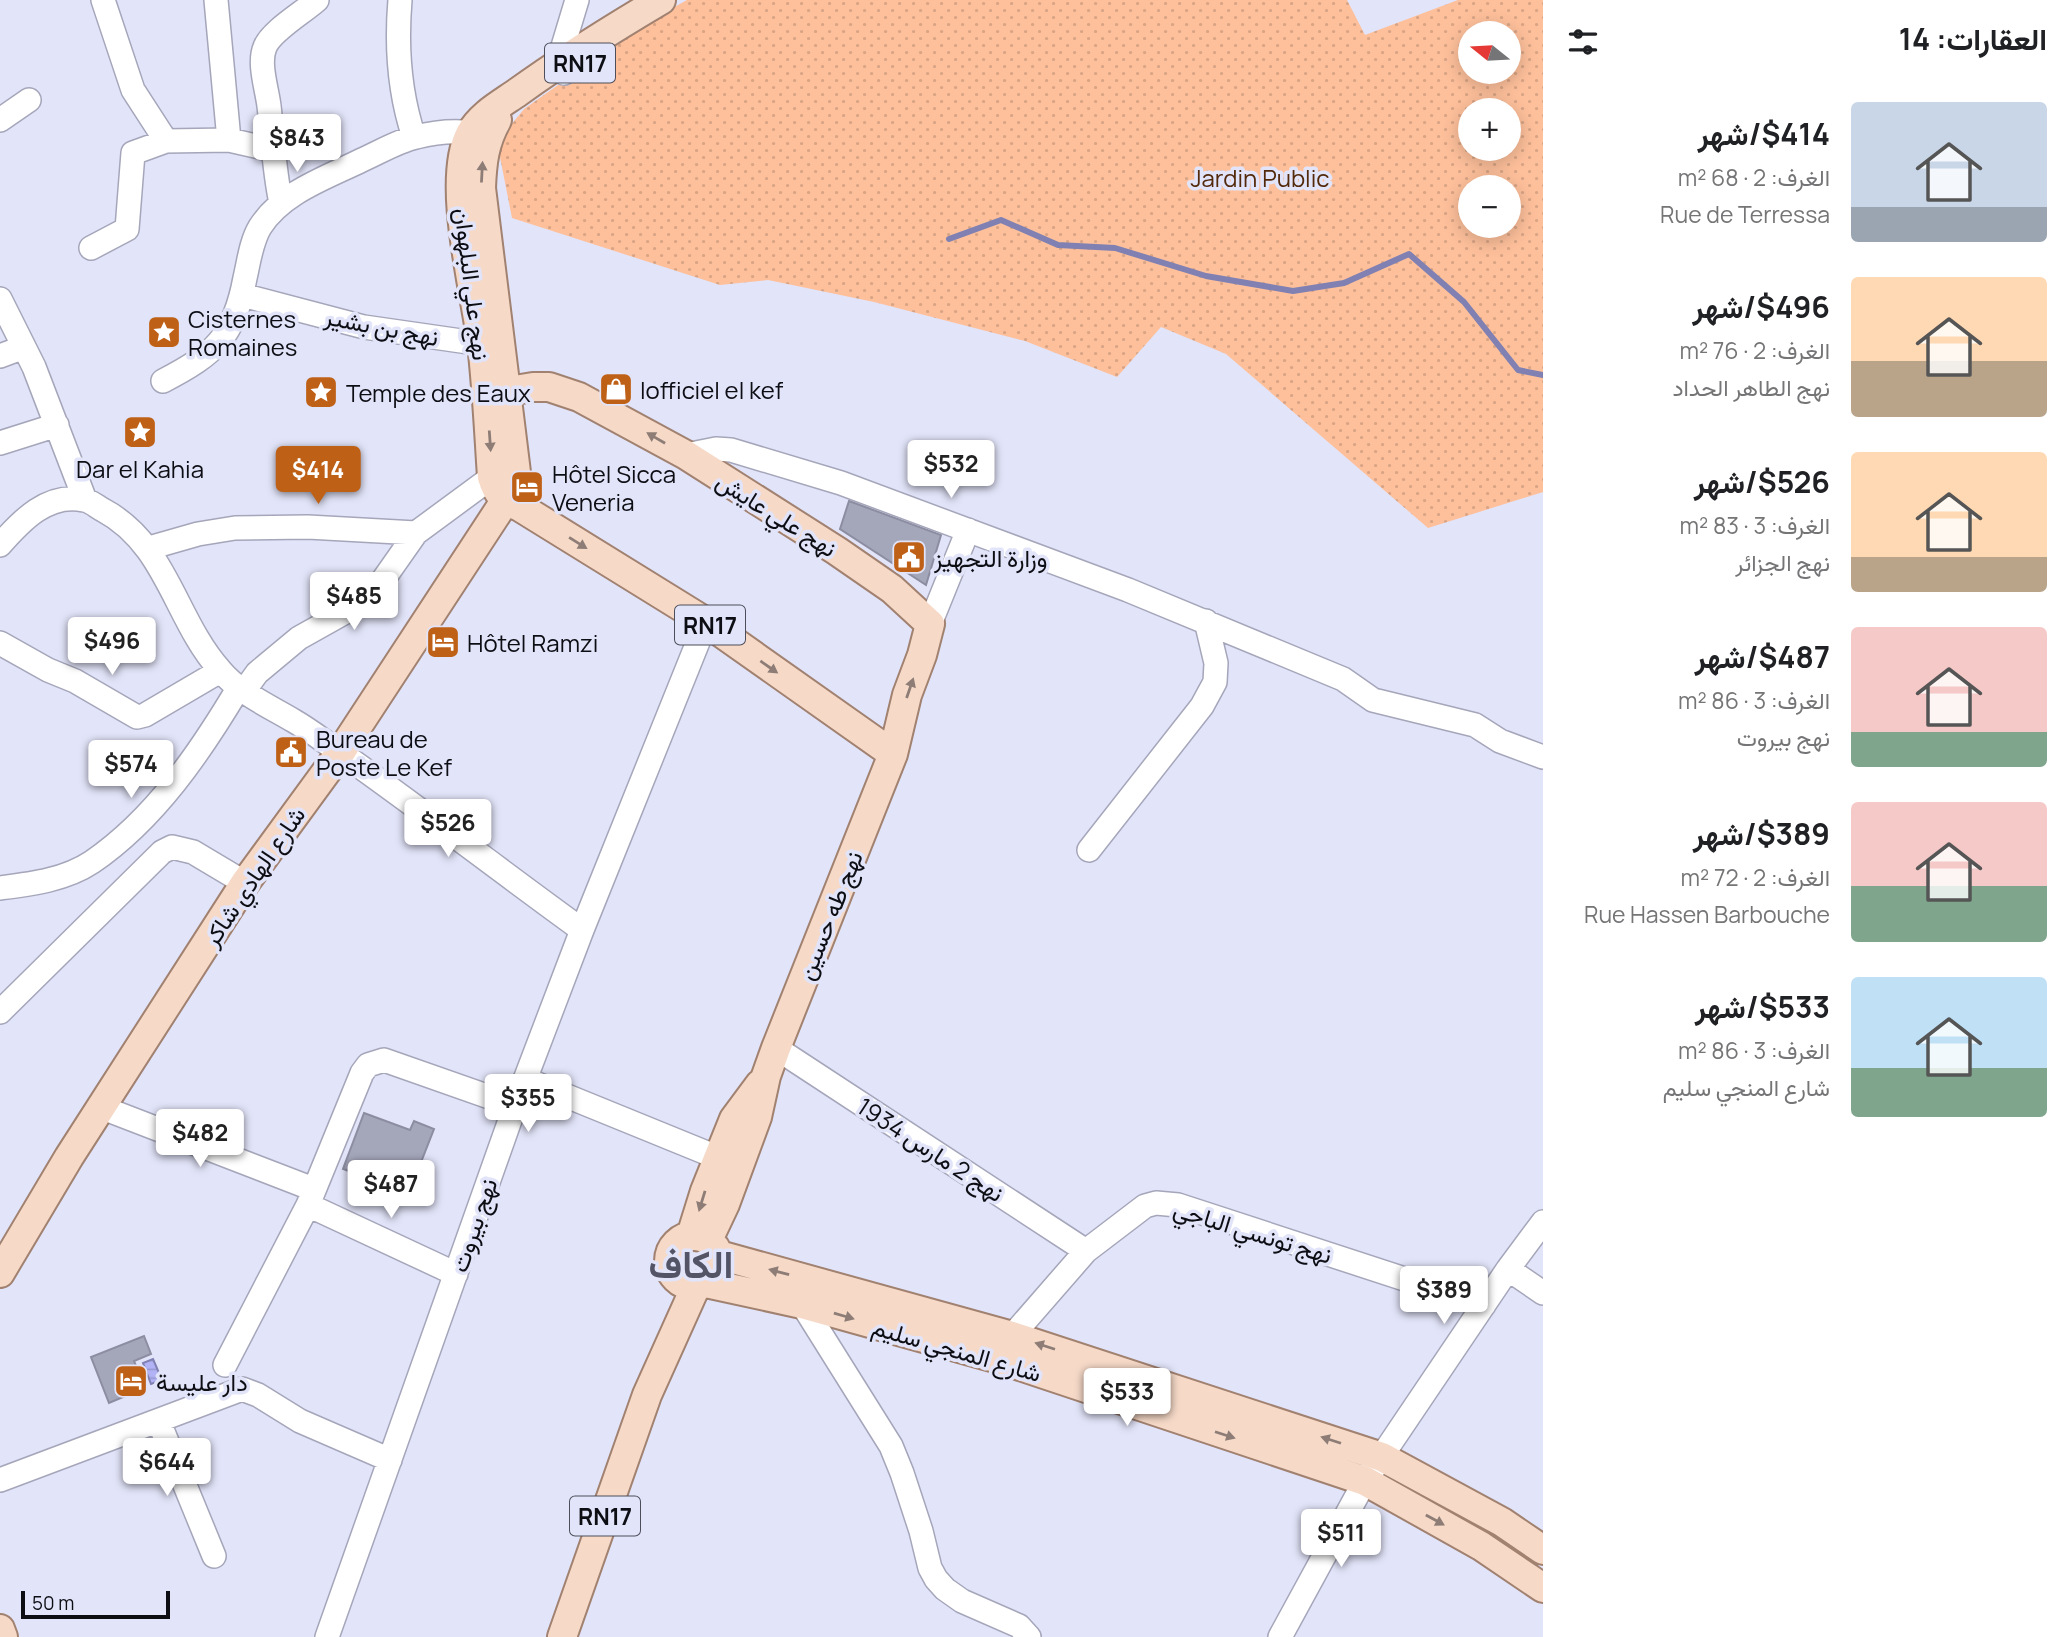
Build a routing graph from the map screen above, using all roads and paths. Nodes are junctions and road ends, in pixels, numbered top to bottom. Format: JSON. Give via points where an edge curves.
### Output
{"nodes":[{"id":1,"x":103,"y":0,"type":"edge"},
{"id":2,"x":216,"y":0,"type":"edge"},
{"id":3,"x":317,"y":0,"type":"edge"},
{"id":4,"x":400,"y":0,"type":"edge"},
{"id":5,"x":578,"y":0,"type":"edge"},
{"id":6,"x":662,"y":0,"type":"edge"},
{"id":7,"x":681,"y":0,"type":"edge"},
{"id":8,"x":561,"y":69,"type":"junction"},
{"id":9,"x":29,"y":100,"type":"dead end"},
{"id":10,"x":0,"y":120,"type":"edge"},
{"id":11,"x":480,"y":134,"type":"junction"},
{"id":12,"x":414,"y":137,"type":"junction"},
{"id":13,"x":229,"y":140,"type":"junction"},
{"id":14,"x":166,"y":141,"type":"junction"},
{"id":15,"x":273,"y":150,"type":"junction"},
{"id":16,"x":281,"y":203,"type":"junction"},
{"id":17,"x":91,"y":248,"type":"dead end"},
{"id":18,"x":242,"y":295,"type":"junction"},
{"id":19,"x":0,"y":299,"type":"edge"},
{"id":20,"x":482,"y":344,"type":"junction"},
{"id":21,"x":24,"y":347,"type":"junction"},
{"id":22,"x":0,"y":356,"type":"edge"},
{"id":23,"x":163,"y":381,"type":"dead end"},
{"id":24,"x":497,"y":394,"type":"junction"},
{"id":25,"x":57,"y":425,"type":"junction"},
{"id":26,"x":0,"y":443,"type":"edge"},
{"id":27,"x":686,"y":456,"type":"junction"},
{"id":28,"x":509,"y":493,"type":"junction"},
{"id":29,"x":85,"y":500,"type":"junction"},
{"id":30,"x":968,"y":530,"type":"junction"},
{"id":31,"x":416,"y":533,"type":"junction"},
{"id":32,"x":0,"y":545,"type":"edge"},
{"id":33,"x":149,"y":548,"type":"junction"},
{"id":34,"x":1206,"y":621,"type":"junction"},
{"id":35,"x":706,"y":622,"type":"junction"},
{"id":36,"x":930,"y":624,"type":"junction"},
{"id":37,"x":0,"y":643,"type":"edge"},
{"id":38,"x":220,"y":671,"type":"junction"},
{"id":39,"x":242,"y":689,"type":"junction"},
{"id":40,"x":340,"y":753,"type":"junction"},
{"id":41,"x":893,"y":754,"type":"junction"},
{"id":42,"x":1543,"y":757,"type":"edge"},
{"id":43,"x":1089,"y":850,"type":"dead end"},
{"id":44,"x":245,"y":883,"type":"junction"},
{"id":45,"x":0,"y":888,"type":"edge"},
{"id":46,"x":582,"y":930,"type":"junction"},
{"id":47,"x":0,"y":1012,"type":"edge"},
{"id":48,"x":776,"y":1048,"type":"junction"},
{"id":49,"x":766,"y":1076,"type":"junction"},
{"id":50,"x":525,"y":1079,"type":"junction"},
{"id":51,"x":515,"y":1106,"type":"junction"},
{"id":52,"x":103,"y":1108,"type":"junction"},
{"id":53,"x":719,"y":1158,"type":"junction"},
{"id":54,"x":310,"y":1197,"type":"junction"},
{"id":55,"x":1543,"y":1222,"type":"edge"},
{"id":56,"x":706,"y":1244,"type":"junction"},
{"id":57,"x":1086,"y":1251,"type":"junction"},
{"id":58,"x":1508,"y":1269,"type":"junction"},
{"id":59,"x":0,"y":1273,"type":"edge"},
{"id":60,"x":456,"y":1274,"type":"junction"},
{"id":61,"x":693,"y":1282,"type":"junction"},
{"id":62,"x":1543,"y":1293,"type":"edge"},
{"id":63,"x":802,"y":1304,"type":"junction"},
{"id":64,"x":1484,"y":1305,"type":"junction"},
{"id":65,"x":1005,"y":1347,"type":"junction"},
{"id":66,"x":225,"y":1365,"type":"dead end"},
{"id":67,"x":159,"y":1422,"type":"junction"},
{"id":68,"x":1382,"y":1457,"type":"junction"},
{"id":69,"x":390,"y":1460,"type":"junction"},
{"id":70,"x":0,"y":1480,"type":"edge"},
{"id":71,"x":1365,"y":1481,"type":"junction"},
{"id":72,"x":1543,"y":1550,"type":"edge"},
{"id":73,"x":214,"y":1556,"type":"dead end"},
{"id":74,"x":1543,"y":1588,"type":"edge"},
{"id":75,"x":0,"y":1629,"type":"edge"},
{"id":76,"x":3,"y":1637,"type":"edge"},
{"id":77,"x":327,"y":1637,"type":"edge"},
{"id":78,"x":562,"y":1637,"type":"edge"},
{"id":79,"x":1029,"y":1637,"type":"edge"},
{"id":80,"x":1280,"y":1637,"type":"edge"}],
"edges":[{"from":1,"to":14,"type":"street","via":[[133,90]]},
{"from":2,"to":13,"type":"street"},
{"from":3,"to":15,"type":"street","via":[[264,48]]},
{"from":4,"to":12,"type":"street","via":[[402,97]]},
{"from":5,"to":8,"type":"street"},
{"from":6,"to":8,"type":"main road","number":"RN17"},
{"from":7,"to":8,"type":"main road","number":"RN17"},
{"from":8,"to":11,"type":"main road","number":"RN17"},
{"from":9,"to":10,"type":"street"},
{"from":11,"to":12,"type":"street"},
{"from":11,"to":20,"type":"main road","name":"نهج علي البلهوان","number":"RN17","via":[[462,155],[460,177]]},
{"from":24,"to":11,"type":"main road","name":"نهج علي البلهوان","number":"RN17","one_way":true},
{"from":12,"to":16,"type":"street"},
{"from":13,"to":14,"type":"street"},
{"from":13,"to":15,"type":"street"},
{"from":14,"to":17,"type":"street","via":[[133,153],[127,229]]},
{"from":15,"to":16,"type":"street"},
{"from":16,"to":18,"type":"street","via":[[260,226],[251,247]]},
{"from":18,"to":20,"type":"street","name":"نهج بن بشير","via":[[364,327]]},
{"from":18,"to":23,"type":"street","via":[[216,348]]},
{"from":19,"to":21,"type":"street"},
{"from":20,"to":24,"type":"main road","name":"نهج علي البلهوان","number":"RN17"},
{"from":21,"to":22,"type":"street"},
{"from":21,"to":25,"type":"street"},
{"from":27,"to":24,"type":"main road","name":"نهج علي عايش","one_way":true,"via":[[579,397],[549,387]]},
{"from":24,"to":28,"type":"main road","name":"نهج علي البلهوان","number":"RN17"},
{"from":25,"to":26,"type":"street"},
{"from":25,"to":29,"type":"street"},
{"from":27,"to":30,"type":"street","via":[[732,450],[842,483]]},
{"from":27,"to":36,"type":"main road","name":"نهج علي عايش","via":[[892,589]]},
{"from":28,"to":31,"type":"street"},
{"from":28,"to":35,"type":"main road","number":"RN17","one_way":true},
{"from":28,"to":40,"type":"main road","name":"شارع الهادي شاكر"},
{"from":29,"to":32,"type":"street","via":[[64,500],[41,508]]},
{"from":29,"to":33,"type":"street","via":[[119,518]]},
{"from":30,"to":34,"type":"street"},
{"from":30,"to":36,"type":"street"},
{"from":31,"to":33,"type":"street","via":[[235,528]]},
{"from":31,"to":39,"type":"street","via":[[376,590],[299,638]]},
{"from":33,"to":38,"type":"street","via":[[198,640]]},
{"from":34,"to":42,"type":"street","via":[[1342,679],[1373,700],[1475,725],[1500,741]]},
{"from":34,"to":43,"type":"street","via":[[1216,663],[1215,682],[1202,706]]},
{"from":35,"to":41,"type":"main road","number":"RN17","one_way":true},
{"from":35,"to":46,"type":"street","name":"نهج بيروت"},
{"from":41,"to":36,"type":"main road","one_way":true},
{"from":37,"to":38,"type":"street","via":[[137,717]]},
{"from":38,"to":39,"type":"street"},
{"from":39,"to":40,"type":"street"},
{"from":39,"to":45,"type":"street","via":[[144,818],[90,863],[43,883]]},
{"from":40,"to":44,"type":"main road","name":"شارع الهادي شاكر"},
{"from":40,"to":46,"type":"street"},
{"from":41,"to":48,"type":"main road","name":"نهج طه حسين","number":"RN17"},
{"from":44,"to":47,"type":"street","via":[[193,852],[172,847],[162,852]]},
{"from":44,"to":52,"type":"main road","name":"شارع الهادي شاكر"},
{"from":46,"to":50,"type":"street","name":"نهج بيروت"},
{"from":48,"to":49,"type":"main road","name":"نهج طه حسين","number":"RN17"},
{"from":48,"to":57,"type":"street","name":"نهج 2 مارس 1934"},
{"from":49,"to":53,"type":"main road","name":"نهج طه حسين","number":"RN17","via":[[734,1119]]},
{"from":49,"to":56,"type":"main road","name":"نهج طه حسين","number":"RN17","via":[[757,1117]]},
{"from":50,"to":51,"type":"street","name":"نهج بيروت"},
{"from":50,"to":53,"type":"street"},
{"from":51,"to":54,"type":"street","via":[[384,1060],[368,1065]]},
{"from":51,"to":60,"type":"street","name":"نهج بيروت"},
{"from":52,"to":54,"type":"street"},
{"from":52,"to":59,"type":"main road","name":"شارع الهادي شاكر"},
{"from":53,"to":56,"type":"main road","name":"نهج طه حسين","number":"RN17","one_way":true},
{"from":54,"to":60,"type":"street"},
{"from":54,"to":66,"type":"street"},
{"from":55,"to":58,"type":"street"},
{"from":56,"to":61,"type":"main road","number":"RN17","via":[[719,1266],[714,1276]]},
{"from":56,"to":61,"type":"main road","number":"RN17","via":[[681,1240],[669,1258],[670,1269]]},
{"from":65,"to":56,"type":"main road","name":"شارع المنجي سليم","one_way":true},
{"from":57,"to":64,"type":"street","name":"نهج تونسي الباجي","via":[[1145,1206],[1168,1203]]},
{"from":57,"to":65,"type":"street","name":"نهج تونسي الباجي"},
{"from":58,"to":62,"type":"street"},
{"from":58,"to":64,"type":"street"},
{"from":60,"to":69,"type":"street","name":"نهج بيروت"},
{"from":61,"to":63,"type":"main road","name":"شارع المنجي سليم"},
{"from":61,"to":78,"type":"main road","number":"RN17","via":[[647,1395]]},
{"from":63,"to":65,"type":"main road","name":"شارع المنجي سليم","one_way":true},
{"from":63,"to":79,"type":"street","via":[[891,1446],[936,1579],[962,1601],[1019,1626]]},
{"from":64,"to":68,"type":"street"},
{"from":68,"to":65,"type":"main road","name":"شارع المنجي سليم","one_way":true},
{"from":65,"to":71,"type":"main road","name":"شارع المنجي سليم","one_way":true},
{"from":67,"to":69,"type":"street","via":[[242,1389],[300,1421]]},
{"from":67,"to":70,"type":"street"},
{"from":67,"to":73,"type":"street"},
{"from":68,"to":71,"type":"street"},
{"from":68,"to":72,"type":"main road","name":"شارع المنجي سليم","via":[[1502,1522]]},
{"from":69,"to":77,"type":"street","name":"نهج بيروت"},
{"from":71,"to":74,"type":"main road","name":"شارع المنجي سليم","one_way":true,"via":[[1481,1546]]},
{"from":71,"to":80,"type":"street"},
{"from":75,"to":76,"type":"main road"}]}
